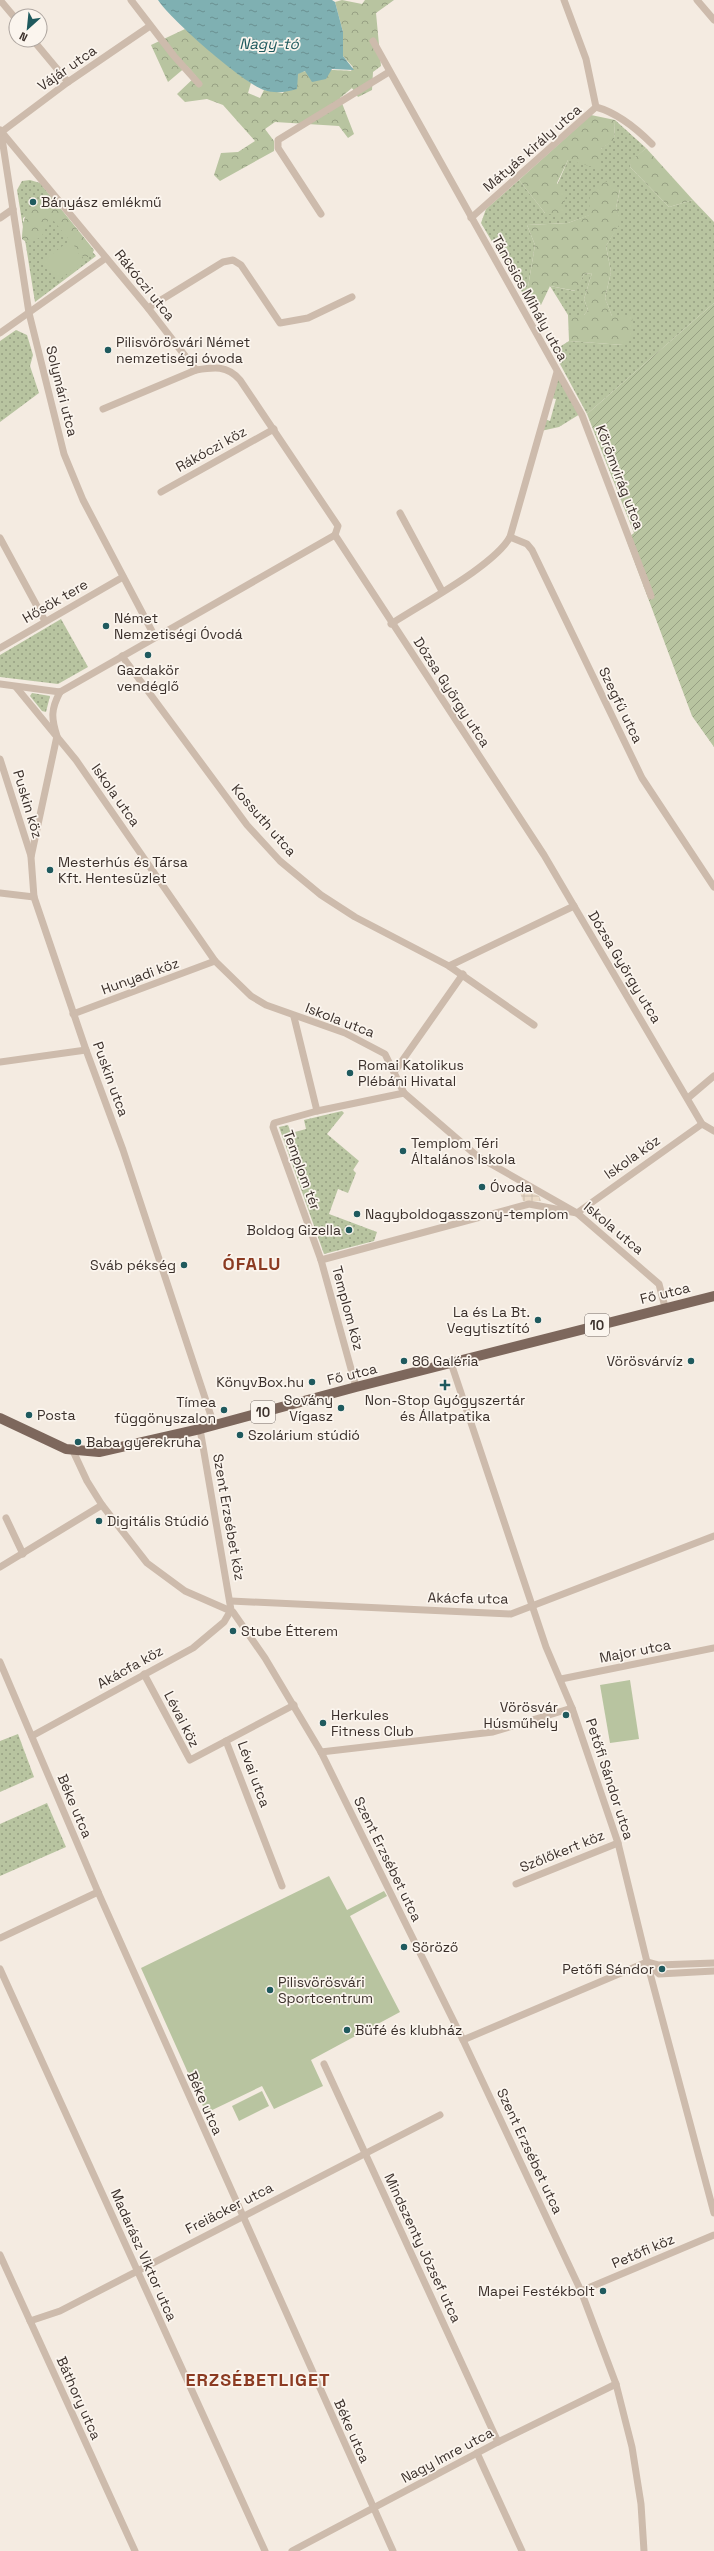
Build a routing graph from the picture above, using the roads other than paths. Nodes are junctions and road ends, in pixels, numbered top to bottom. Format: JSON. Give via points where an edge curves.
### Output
{"nodes":[{"id":1,"x":0,"y":0,"type":"edge"},
{"id":2,"x":131,"y":0,"type":"edge"},
{"id":3,"x":564,"y":0,"type":"edge"},
{"id":4,"x":697,"y":0,"type":"edge"},
{"id":5,"x":8,"y":10,"type":"edge"},
{"id":6,"x":714,"y":20,"type":"edge"},
{"id":7,"x":150,"y":26,"type":"junction"},
{"id":8,"x":373,"y":41,"type":"dead end"},
{"id":9,"x":40,"y":48,"type":"edge"},
{"id":10,"x":389,"y":72,"type":"junction"},
{"id":11,"x":68,"y":82,"type":"junction"},
{"id":12,"x":199,"y":84,"type":"dead end"},
{"id":13,"x":596,"y":107,"type":"junction"},
{"id":14,"x":0,"y":132,"type":"edge"},
{"id":15,"x":652,"y":144,"type":"dead end"},
{"id":16,"x":13,"y":209,"type":"junction"},
{"id":17,"x":321,"y":214,"type":"dead end"},
{"id":18,"x":0,"y":218,"type":"edge"},
{"id":19,"x":471,"y":218,"type":"junction"},
{"id":20,"x":106,"y":258,"type":"junction"},
{"id":21,"x":352,"y":297,"type":"dead end"},
{"id":22,"x":148,"y":308,"type":"junction"},
{"id":23,"x":29,"y":313,"type":"junction"},
{"id":24,"x":0,"y":333,"type":"edge"},
{"id":25,"x":196,"y":370,"type":"junction"},
{"id":26,"x":557,"y":372,"type":"junction"},
{"id":27,"x":103,"y":409,"type":"dead end"},
{"id":28,"x":274,"y":429,"type":"junction"},
{"id":29,"x":161,"y":492,"type":"dead end"},
{"id":30,"x":400,"y":513,"type":"dead end"},
{"id":31,"x":335,"y":535,"type":"junction"},
{"id":32,"x":510,"y":537,"type":"junction"},
{"id":33,"x":0,"y":538,"type":"edge"},
{"id":34,"x":123,"y":577,"type":"junction"},
{"id":35,"x":442,"y":591,"type":"junction"},
{"id":36,"x":651,"y":596,"type":"dead end"},
{"id":37,"x":45,"y":621,"type":"junction"},
{"id":38,"x":391,"y":624,"type":"junction"},
{"id":39,"x":155,"y":637,"type":"junction"},
{"id":40,"x":0,"y":648,"type":"edge"},
{"id":41,"x":122,"y":656,"type":"junction"},
{"id":42,"x":0,"y":684,"type":"edge"},
{"id":43,"x":16,"y":687,"type":"junction"},
{"id":44,"x":60,"y":692,"type":"junction"},
{"id":45,"x":57,"y":736,"type":"junction"},
{"id":46,"x":0,"y":758,"type":"edge"},
{"id":47,"x":31,"y":857,"type":"junction"},
{"id":48,"x":714,"y":887,"type":"edge"},
{"id":49,"x":0,"y":893,"type":"edge"},
{"id":50,"x":34,"y":897,"type":"junction"},
{"id":51,"x":574,"y":906,"type":"junction"},
{"id":52,"x":215,"y":962,"type":"junction"},
{"id":53,"x":449,"y":966,"type":"junction"},
{"id":54,"x":462,"y":974,"type":"junction"},
{"id":55,"x":73,"y":1014,"type":"junction"},
{"id":56,"x":294,"y":1017,"type":"junction"},
{"id":57,"x":534,"y":1025,"type":"dead end"},
{"id":58,"x":86,"y":1050,"type":"junction"},
{"id":59,"x":0,"y":1062,"type":"edge"},
{"id":60,"x":395,"y":1071,"type":"junction"},
{"id":61,"x":714,"y":1076,"type":"edge"},
{"id":62,"x":404,"y":1093,"type":"junction"},
{"id":63,"x":688,"y":1098,"type":"junction"},
{"id":64,"x":317,"y":1111,"type":"junction"},
{"id":65,"x":702,"y":1124,"type":"junction"},
{"id":66,"x":714,"y":1131,"type":"edge"},
{"id":67,"x":577,"y":1213,"type":"junction"},
{"id":68,"x":321,"y":1260,"type":"junction"},
{"id":69,"x":714,"y":1296,"type":"edge"},
{"id":70,"x":665,"y":1307,"type":"junction"},
{"id":71,"x":451,"y":1363,"type":"junction"},
{"id":72,"x":356,"y":1387,"type":"junction"},
{"id":73,"x":0,"y":1418,"type":"edge"},
{"id":74,"x":214,"y":1425,"type":"junction"},
{"id":75,"x":200,"y":1429,"type":"junction"},
{"id":76,"x":74,"y":1451,"type":"junction"},
{"id":77,"x":102,"y":1505,"type":"junction"},
{"id":78,"x":6,"y":1518,"type":"dead end"},
{"id":79,"x":714,"y":1536,"type":"edge"},
{"id":80,"x":23,"y":1554,"type":"junction"},
{"id":81,"x":0,"y":1567,"type":"edge"},
{"id":82,"x":231,"y":1601,"type":"junction"},
{"id":83,"x":533,"y":1607,"type":"junction"},
{"id":84,"x":231,"y":1610,"type":"junction"},
{"id":85,"x":714,"y":1648,"type":"edge"},
{"id":86,"x":0,"y":1662,"type":"edge"},
{"id":87,"x":144,"y":1674,"type":"junction"},
{"id":88,"x":561,"y":1679,"type":"junction"},
{"id":89,"x":294,"y":1705,"type":"junction"},
{"id":90,"x":572,"y":1708,"type":"junction"},
{"id":91,"x":32,"y":1736,"type":"junction"},
{"id":92,"x":226,"y":1741,"type":"junction"},
{"id":93,"x":321,"y":1752,"type":"junction"},
{"id":94,"x":618,"y":1843,"type":"junction"},
{"id":95,"x":516,"y":1884,"type":"dead end"},
{"id":96,"x":282,"y":1886,"type":"dead end"},
{"id":97,"x":98,"y":1892,"type":"junction"},
{"id":98,"x":0,"y":1938,"type":"edge"},
{"id":99,"x":647,"y":1962,"type":"junction"},
{"id":100,"x":714,"y":1963,"type":"edge"},
{"id":101,"x":0,"y":1969,"type":"edge"},
{"id":102,"x":714,"y":1971,"type":"edge"},
{"id":103,"x":463,"y":2040,"type":"junction"},
{"id":104,"x":324,"y":2064,"type":"dead end"},
{"id":105,"x":440,"y":2115,"type":"dead end"},
{"id":106,"x":365,"y":2153,"type":"junction"},
{"id":107,"x":714,"y":2213,"type":"edge"},
{"id":108,"x":241,"y":2216,"type":"junction"},
{"id":109,"x":714,"y":2235,"type":"edge"},
{"id":110,"x":0,"y":2255,"type":"edge"},
{"id":111,"x":137,"y":2270,"type":"junction"},
{"id":112,"x":582,"y":2291,"type":"junction"},
{"id":113,"x":30,"y":2321,"type":"junction"},
{"id":114,"x":616,"y":2384,"type":"junction"},
{"id":115,"x":498,"y":2442,"type":"junction"},
{"id":116,"x":477,"y":2453,"type":"junction"},
{"id":117,"x":373,"y":2509,"type":"junction"},
{"id":118,"x":135,"y":2551,"type":"edge"},
{"id":119,"x":265,"y":2551,"type":"edge"},
{"id":120,"x":292,"y":2551,"type":"edge"},
{"id":121,"x":393,"y":2551,"type":"edge"},
{"id":122,"x":522,"y":2551,"type":"edge"},
{"id":123,"x":644,"y":2551,"type":"edge"}],
"edges":[{"from":1,"to":5,"type":"street"},
{"from":2,"to":7,"type":"street"},
{"from":3,"to":13,"type":"street","name":"Mátyás király utca","via":[[586,58]]},
{"from":4,"to":6,"type":"street"},
{"from":7,"to":11,"type":"street","name":"Vájár utca"},
{"from":7,"to":12,"type":"street"},
{"from":8,"to":10,"type":"street","name":"Táncsics Mihály utca"},
{"from":9,"to":11,"type":"street"},
{"from":10,"to":17,"type":"street","via":[[278,140],[278,148]]},
{"from":10,"to":19,"type":"street","name":"Táncsics Mihály utca"},
{"from":11,"to":14,"type":"street","name":"Vájár utca"},
{"from":13,"to":15,"type":"street","via":[[605,109],[635,127]]},
{"from":13,"to":19,"type":"street","name":"Mátyás király utca"},
{"from":14,"to":16,"type":"street","name":"Solymári utca"},
{"from":14,"to":20,"type":"street","name":"Rákóczi utca"},
{"from":16,"to":18,"type":"street"},
{"from":16,"to":23,"type":"street","name":"Solymári utca"},
{"from":19,"to":26,"type":"street","name":"Táncsics Mihály utca"},
{"from":20,"to":22,"type":"street","name":"Rákóczi utca"},
{"from":20,"to":23,"type":"street"},
{"from":21,"to":22,"type":"street","via":[[308,318],[280,324],[241,265],[233,260],[223,262]]},
{"from":22,"to":25,"type":"street","name":"Rákóczi utca"},
{"from":23,"to":24,"type":"street"},
{"from":23,"to":34,"type":"street","name":"Solymári utca","via":[[64,454],[83,500]]},
{"from":25,"to":27,"type":"street"},
{"from":25,"to":28,"type":"street","via":[[213,367],[234,373]]},
{"from":26,"to":32,"type":"street","name":"Táncsics Mihály utca"},
{"from":26,"to":36,"type":"street","name":"Körömvirág utca","via":[[582,415]]},
{"from":28,"to":29,"type":"street","name":"Rákóczi köz"},
{"from":28,"to":31,"type":"street","via":[[338,526]]},
{"from":30,"to":35,"type":"street"},
{"from":31,"to":38,"type":"street","name":"Dózsa György utca"},
{"from":31,"to":39,"type":"street"},
{"from":32,"to":35,"type":"street","name":"Táncsics Mihály utca","via":[[500,552]]},
{"from":32,"to":48,"type":"street","name":"Szegfű utca","via":[[528,544],[532,550],[642,778]]},
{"from":33,"to":37,"type":"street"},
{"from":34,"to":37,"type":"street","name":"Hősök tere"},
{"from":34,"to":39,"type":"street","name":"Solymári utca"},
{"from":35,"to":38,"type":"street","name":"Táncsics Mihály utca"},
{"from":37,"to":40,"type":"street","name":"Hősök tere"},
{"from":38,"to":51,"type":"street","name":"Dózsa György utca","via":[[544,855]]},
{"from":39,"to":41,"type":"street"},
{"from":41,"to":44,"type":"street"},
{"from":41,"to":53,"type":"street","name":"Kossuth utca","via":[[247,824],[280,862],[321,895],[355,917]]},
{"from":42,"to":43,"type":"street"},
{"from":43,"to":44,"type":"street"},
{"from":43,"to":45,"type":"street"},
{"from":44,"to":45,"type":"street","via":[[51,719]]},
{"from":45,"to":47,"type":"street","name":"Puskin utca"},
{"from":45,"to":52,"type":"street","name":"Iskola utca"},
{"from":46,"to":47,"type":"street","name":"Puskin köz"},
{"from":47,"to":50,"type":"street","name":"Puskin utca"},
{"from":49,"to":50,"type":"street"},
{"from":50,"to":55,"type":"street","name":"Puskin utca"},
{"from":51,"to":53,"type":"street"},
{"from":51,"to":63,"type":"street","name":"Dózsa György utca"},
{"from":52,"to":55,"type":"street","name":"Hunyadi köz"},
{"from":52,"to":56,"type":"street","name":"Iskola utca","via":[[250,996]]},
{"from":53,"to":54,"type":"street","name":"Kossuth utca"},
{"from":54,"to":57,"type":"street","name":"Kossuth utca"},
{"from":54,"to":60,"type":"street"},
{"from":55,"to":58,"type":"street","name":"Puskin utca"},
{"from":56,"to":60,"type":"street","name":"Iskola utca","via":[[345,1033],[374,1046],[385,1054]]},
{"from":56,"to":64,"type":"street"},
{"from":58,"to":59,"type":"street"},
{"from":58,"to":74,"type":"street","name":"Puskin utca","via":[[123,1150]]},
{"from":60,"to":62,"type":"street","name":"Iskola utca","via":[[398,1084]]},
{"from":61,"to":63,"type":"street"},
{"from":62,"to":64,"type":"street","name":"Templom tér"},
{"from":62,"to":67,"type":"street","name":"Iskola utca","via":[[477,1156]]},
{"from":63,"to":65,"type":"street","name":"Dózsa György utca"},
{"from":64,"to":68,"type":"street","name":"Templom tér","via":[[274,1123],[273,1127]]},
{"from":65,"to":66,"type":"street"},
{"from":65,"to":67,"type":"street","name":"Iskola köz"},
{"from":67,"to":68,"type":"street","via":[[529,1204]]},
{"from":67,"to":70,"type":"street","name":"Iskola utca","via":[[659,1284]]},
{"from":68,"to":72,"type":"street","name":"Templom köz"},
{"from":69,"to":70,"type":"main road","name":"Fő utca","number":"10"},
{"from":70,"to":71,"type":"main road","name":"Fő utca","number":"10"},
{"from":71,"to":72,"type":"main road","name":"Fő utca","number":"10"},
{"from":71,"to":83,"type":"street","name":"Petőfi Sándor utca"},
{"from":72,"to":74,"type":"main road","name":"Fő utca","number":"10"},
{"from":73,"to":76,"type":"main road","name":"Fő utca","number":"10","via":[[39,1438]]},
{"from":74,"to":75,"type":"main road","name":"Fő utca","number":"10"},
{"from":75,"to":76,"type":"main road","name":"Fő utca","number":"10","via":[[99,1452]]},
{"from":75,"to":82,"type":"street","name":"Szent Erzsébet köz"},
{"from":76,"to":77,"type":"street","via":[[87,1481]]},
{"from":77,"to":80,"type":"street"},
{"from":77,"to":84,"type":"street","via":[[136,1551],[155,1571],[185,1591]]},
{"from":78,"to":80,"type":"street"},
{"from":79,"to":83,"type":"street","name":"Akácfa utca"},
{"from":80,"to":81,"type":"street"},
{"from":82,"to":83,"type":"street","name":"Akácfa utca","via":[[492,1614],[511,1614]]},
{"from":82,"to":84,"type":"street","name":"Szent Erzsébet köz"},
{"from":83,"to":88,"type":"street","name":"Petőfi Sándor utca","via":[[546,1647]]},
{"from":84,"to":87,"type":"street","name":"Akácfa köz","via":[[224,1622],[193,1648]]},
{"from":84,"to":89,"type":"street","name":"Szent Erzsébet utca"},
{"from":85,"to":88,"type":"street","name":"Major utca"},
{"from":86,"to":91,"type":"street","name":"Béke utca"},
{"from":87,"to":91,"type":"street","name":"Akácfa köz"},
{"from":87,"to":92,"type":"street","name":"Lévai köz","via":[[188,1760]]},
{"from":88,"to":90,"type":"street","name":"Petőfi Sándor utca"},
{"from":89,"to":92,"type":"street","name":"Lévai utca"},
{"from":89,"to":93,"type":"street","name":"Szent Erzsébet utca"},
{"from":90,"to":93,"type":"street","via":[[493,1732]]},
{"from":90,"to":94,"type":"street","name":"Petőfi Sándor utca"},
{"from":91,"to":97,"type":"street","name":"Béke utca"},
{"from":92,"to":96,"type":"street","name":"Lévai utca"},
{"from":93,"to":103,"type":"street","name":"Szent Erzsébet utca"},
{"from":94,"to":95,"type":"street","name":"Szőlőkert köz"},
{"from":94,"to":99,"type":"street","name":"Petőfi Sándor utca"},
{"from":97,"to":98,"type":"street"},
{"from":97,"to":108,"type":"street","name":"Béke utca"},
{"from":99,"to":100,"type":"street","via":[[658,1965]]},
{"from":99,"to":102,"type":"street","via":[[659,1974]]},
{"from":99,"to":103,"type":"street"},
{"from":99,"to":107,"type":"street","name":"Petőfi Sándor utca"},
{"from":101,"to":111,"type":"street","name":"Madarász Viktor utca"},
{"from":103,"to":112,"type":"street","name":"Szent Erzsébet utca"},
{"from":104,"to":106,"type":"street","name":"Mindszenty József utca"},
{"from":105,"to":106,"type":"street","name":"Freiäcker utca"},
{"from":106,"to":108,"type":"street","name":"Freiäcker utca"},
{"from":106,"to":115,"type":"street","name":"Mindszenty József utca"},
{"from":108,"to":111,"type":"street","name":"Freiäcker utca"},
{"from":108,"to":117,"type":"street","name":"Béke utca"},
{"from":109,"to":112,"type":"street","name":"Petőfi köz"},
{"from":110,"to":113,"type":"street","name":"Báthory utca"},
{"from":111,"to":113,"type":"street","name":"Freiäcker utca","via":[[60,2311]]},
{"from":111,"to":119,"type":"street","name":"Madarász Viktor utca"},
{"from":112,"to":114,"type":"street","name":"Szent Erzsébet utca"},
{"from":113,"to":118,"type":"street","name":"Báthory utca"},
{"from":114,"to":115,"type":"street","name":"Nagy Imre utca"},
{"from":114,"to":123,"type":"street","name":"Szent Erzsébet utca","via":[[632,2447],[641,2504]]},
{"from":115,"to":116,"type":"street","name":"Nagy Imre utca"},
{"from":116,"to":117,"type":"street","name":"Nagy Imre utca"},
{"from":116,"to":122,"type":"street"},
{"from":117,"to":120,"type":"street","name":"Nagy Imre utca"},
{"from":117,"to":121,"type":"street","name":"Béke utca"}]}
